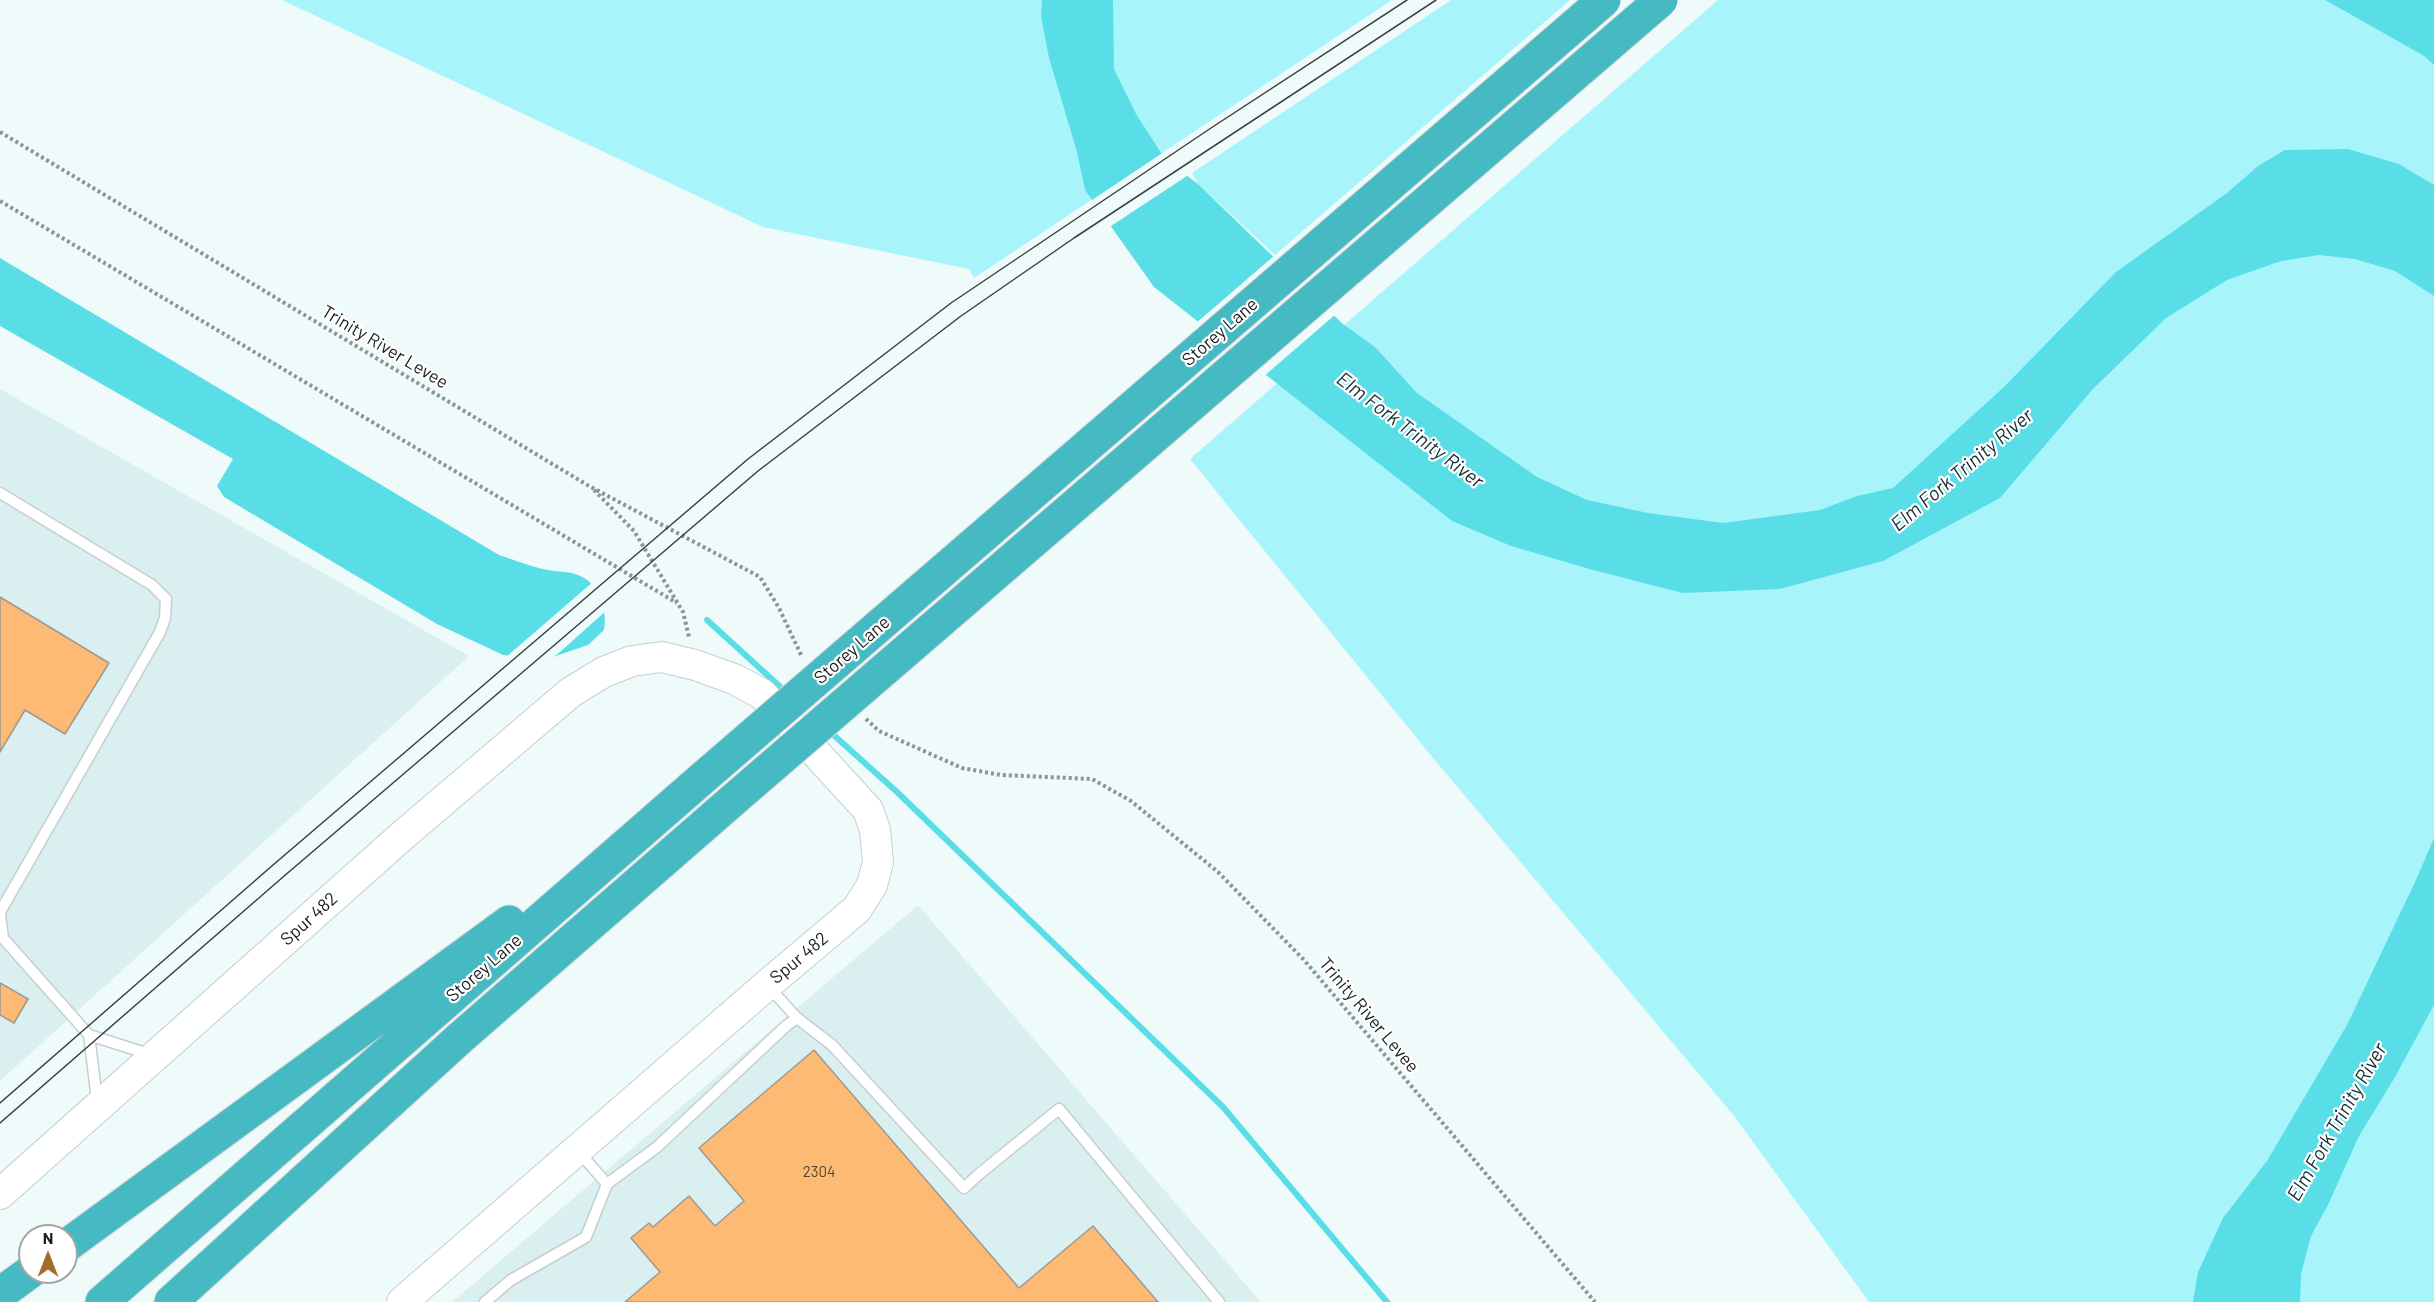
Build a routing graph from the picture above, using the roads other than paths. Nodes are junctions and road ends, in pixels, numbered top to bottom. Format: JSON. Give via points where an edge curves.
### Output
{"nodes":[{"id":1,"x":1604,"y":0,"type":"edge"},
{"id":2,"x":1661,"y":0,"type":"edge"},
{"id":3,"x":0,"y":493,"type":"edge"},
{"id":4,"x":628,"y":843,"type":"junction"},
{"id":5,"x":0,"y":913,"type":"edge"},
{"id":6,"x":767,"y":985,"type":"junction"},
{"id":7,"x":797,"y":1018,"type":"junction"},
{"id":8,"x":89,"y":1035,"type":"junction"},
{"id":9,"x":155,"y":1056,"type":"junction"},
{"id":10,"x":98,"y":1107,"type":"junction"},
{"id":11,"x":577,"y":1150,"type":"junction"},
{"id":12,"x":607,"y":1184,"type":"junction"},
{"id":13,"x":0,"y":1194,"type":"edge"},
{"id":14,"x":78,"y":1237,"type":"edge"},
{"id":15,"x":18,"y":1281,"type":"edge"},
{"id":16,"x":0,"y":1294,"type":"edge"},
{"id":17,"x":102,"y":1302,"type":"edge"},
{"id":18,"x":171,"y":1302,"type":"edge"},
{"id":19,"x":402,"y":1302,"type":"edge"},
{"id":20,"x":485,"y":1302,"type":"edge"},
{"id":21,"x":1219,"y":1302,"type":"edge"}],
"edges":[{"from":1,"to":4,"type":"highway","name":"Storey Lane","bridge":true},
{"from":2,"to":18,"type":"highway","name":"Storey Lane","bridge":true,"via":[[460,1038]]},
{"from":3,"to":5,"type":"lane","via":[[152,585],[166,599],[160,632]]},
{"from":4,"to":14,"type":"highway","via":[[451,962]]},
{"from":4,"to":17,"type":"highway","name":"Storey Lane"},
{"from":5,"to":8,"type":"lane","via":[[3,938]]},
{"from":6,"to":7,"type":"lane"},
{"from":6,"to":9,"type":"main road","name":"Spur 482","via":[[857,909],[872,885],[878,862],[875,830],[868,810],[762,694],[695,664],[662,657],[632,661],[571,692]]},
{"from":6,"to":11,"type":"main road","name":"Spur 482"},
{"from":7,"to":12,"type":"lane","via":[[657,1147]]},
{"from":7,"to":21,"type":"lane","via":[[832,1045],[964,1188],[1059,1109]]},
{"from":8,"to":9,"type":"lane"},
{"from":8,"to":10,"type":"lane"},
{"from":9,"to":10,"type":"main road","name":"Spur 482"},
{"from":10,"to":13,"type":"main road","name":"Spur 482"},
{"from":11,"to":12,"type":"lane"},
{"from":11,"to":19,"type":"main road","name":"Spur 482"},
{"from":12,"to":20,"type":"lane","via":[[586,1237],[510,1280]]},
{"from":15,"to":16,"type":"highway"}]}
